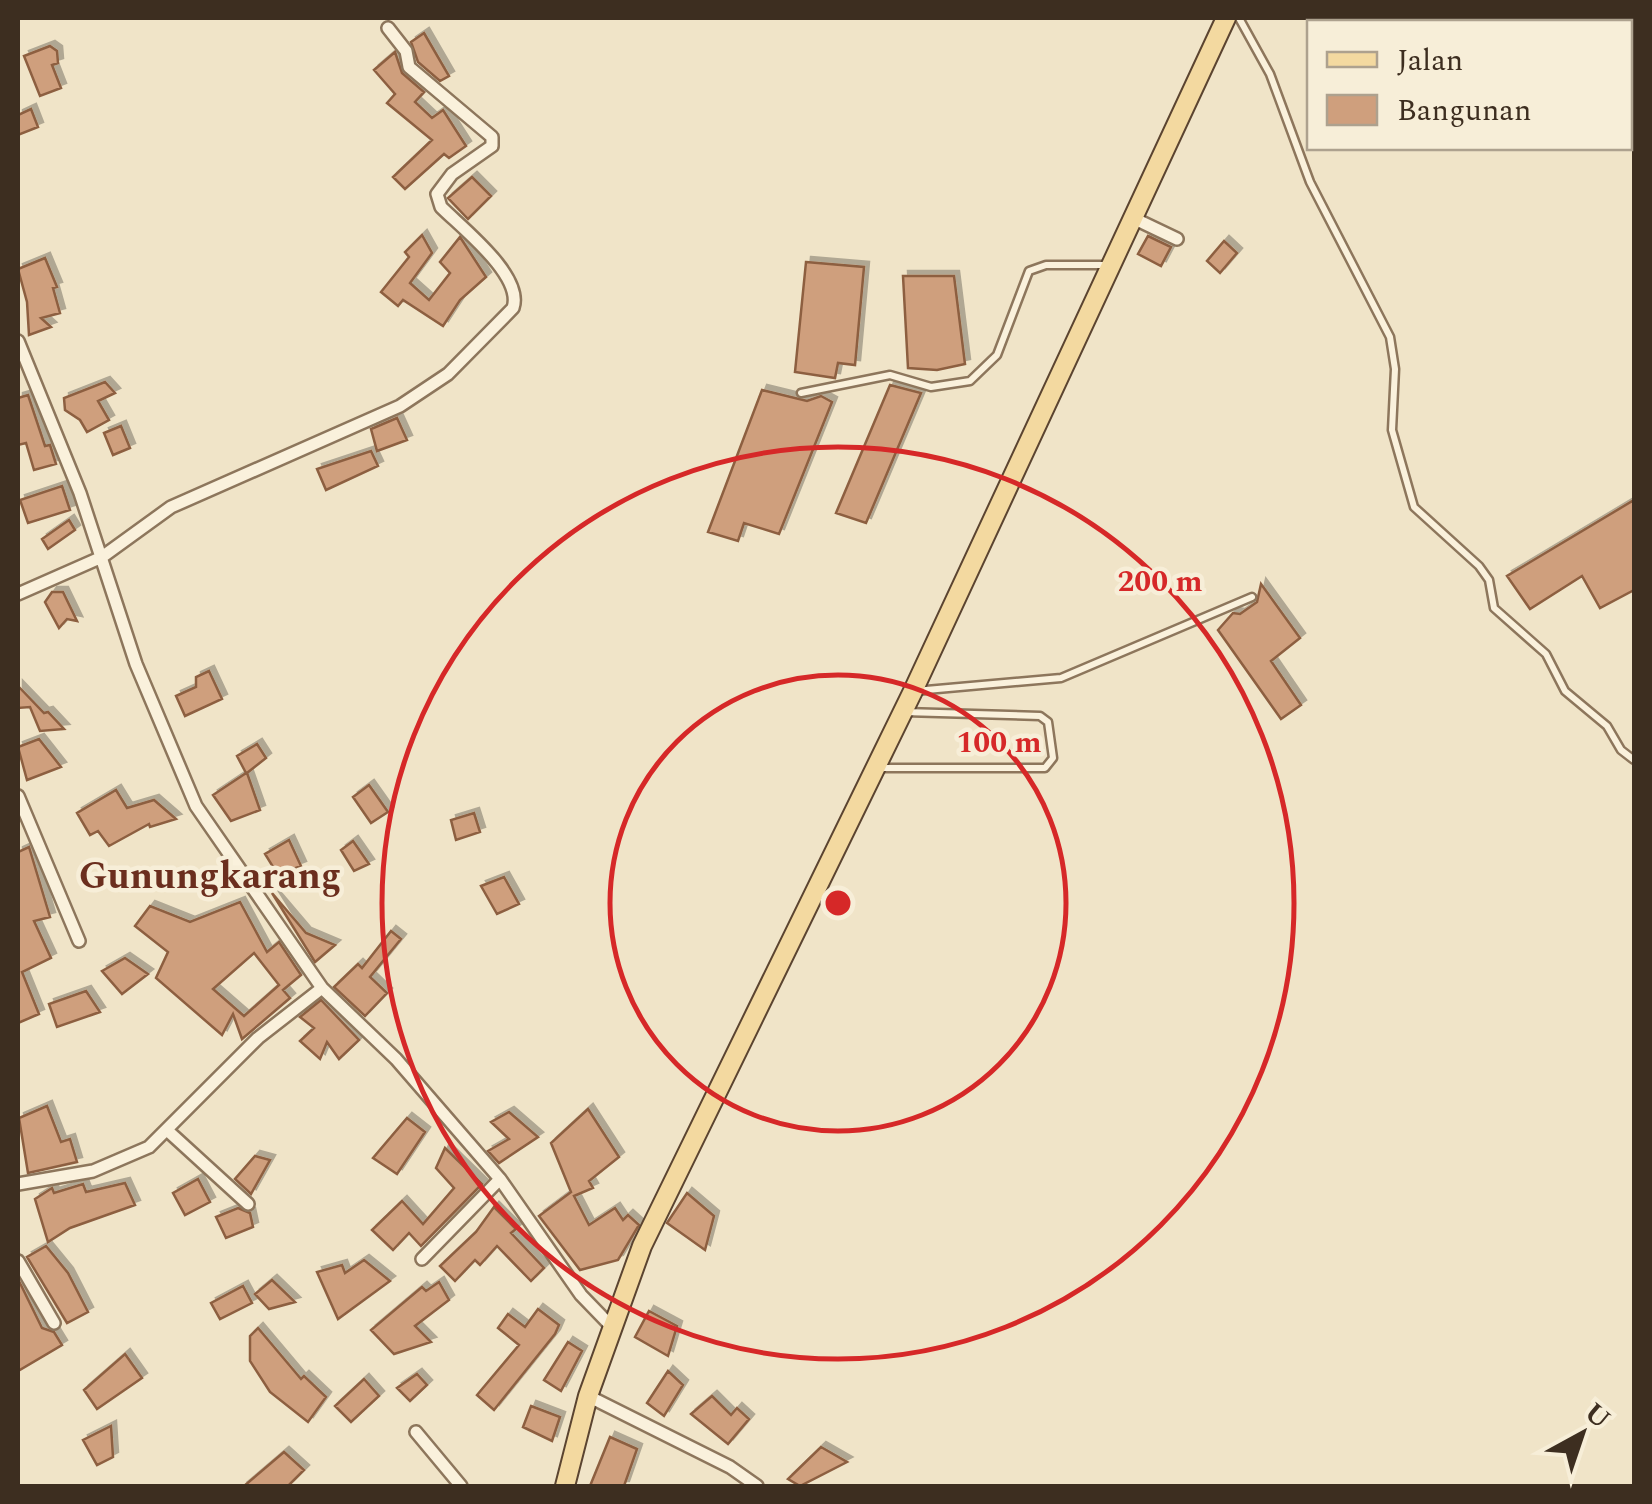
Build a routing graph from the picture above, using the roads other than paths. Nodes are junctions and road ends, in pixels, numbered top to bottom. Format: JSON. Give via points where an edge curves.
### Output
{"nodes":[{"id":1,"x":1226,"y":18,"type":"edge"},
{"id":2,"x":1239,"y":18,"type":"edge"},
{"id":3,"x":388,"y":28,"type":"dead end"},
{"id":4,"x":1133,"y":218,"type":"junction"},
{"id":5,"x":1177,"y":238,"type":"dead end"},
{"id":6,"x":1111,"y":265,"type":"junction"},
{"id":7,"x":18,"y":341,"type":"edge"},
{"id":8,"x":801,"y":393,"type":"dead end"},
{"id":9,"x":102,"y":556,"type":"junction"},
{"id":10,"x":18,"y":594,"type":"edge"},
{"id":11,"x":1252,"y":597,"type":"dead end"},
{"id":12,"x":913,"y":691,"type":"junction"},
{"id":13,"x":903,"y":712,"type":"junction"},
{"id":14,"x":1634,"y":760,"type":"edge"},
{"id":15,"x":876,"y":768,"type":"junction"},
{"id":16,"x":18,"y":796,"type":"edge"},
{"id":17,"x":79,"y":942,"type":"dead end"},
{"id":18,"x":322,"y":988,"type":"junction"},
{"id":19,"x":168,"y":1132,"type":"junction"},
{"id":20,"x":500,"y":1179,"type":"junction"},
{"id":21,"x":18,"y":1184,"type":"edge"},
{"id":22,"x":248,"y":1204,"type":"dead end"},
{"id":23,"x":422,"y":1258,"type":"dead end"},
{"id":24,"x":18,"y":1261,"type":"edge"},
{"id":25,"x":54,"y":1323,"type":"dead end"},
{"id":26,"x":611,"y":1326,"type":"junction"},
{"id":27,"x":588,"y":1396,"type":"junction"},
{"id":28,"x":416,"y":1432,"type":"dead end"},
{"id":29,"x":462,"y":1486,"type":"edge"},
{"id":30,"x":566,"y":1486,"type":"edge"},
{"id":31,"x":757,"y":1486,"type":"edge"}],
"edges":[{"from":1,"to":4,"type":"main road"},
{"from":2,"to":14,"type":"lane","via":[[1270,74],[1310,182],[1390,337],[1392,430],[1414,507],[1479,566],[1495,609],[1546,654],[1565,691]]},
{"from":3,"to":9,"type":"street","via":[[409,67],[492,137],[492,146],[452,174],[437,194],[441,207],[510,280],[513,308],[427,390],[358,428],[171,507]]},
{"from":4,"to":5,"type":"street"},
{"from":4,"to":6,"type":"main road"},
{"from":6,"to":8,"type":"lane","via":[[1029,271],[997,356],[970,381],[933,387],[890,375]]},
{"from":6,"to":12,"type":"main road"},
{"from":7,"to":9,"type":"street"},
{"from":9,"to":10,"type":"street"},
{"from":9,"to":18,"type":"street","via":[[136,664],[196,806]]},
{"from":11,"to":12,"type":"lane","via":[[1061,678]]},
{"from":12,"to":13,"type":"main road"},
{"from":13,"to":15,"type":"main road"},
{"from":13,"to":15,"type":"lane","via":[[1040,716],[1048,722],[1054,758],[1045,768]]},
{"from":15,"to":26,"type":"main road","via":[[642,1246]]},
{"from":16,"to":17,"type":"street"},
{"from":18,"to":19,"type":"street","via":[[258,1038]]},
{"from":18,"to":20,"type":"street","via":[[396,1059]]},
{"from":19,"to":21,"type":"street","via":[[110,1165]]},
{"from":19,"to":22,"type":"street"},
{"from":20,"to":23,"type":"street"},
{"from":20,"to":26,"type":"street","via":[[575,1287]]},
{"from":24,"to":25,"type":"street"},
{"from":26,"to":27,"type":"main road"},
{"from":27,"to":30,"type":"main road"},
{"from":27,"to":31,"type":"street"},
{"from":28,"to":29,"type":"street"}]}
